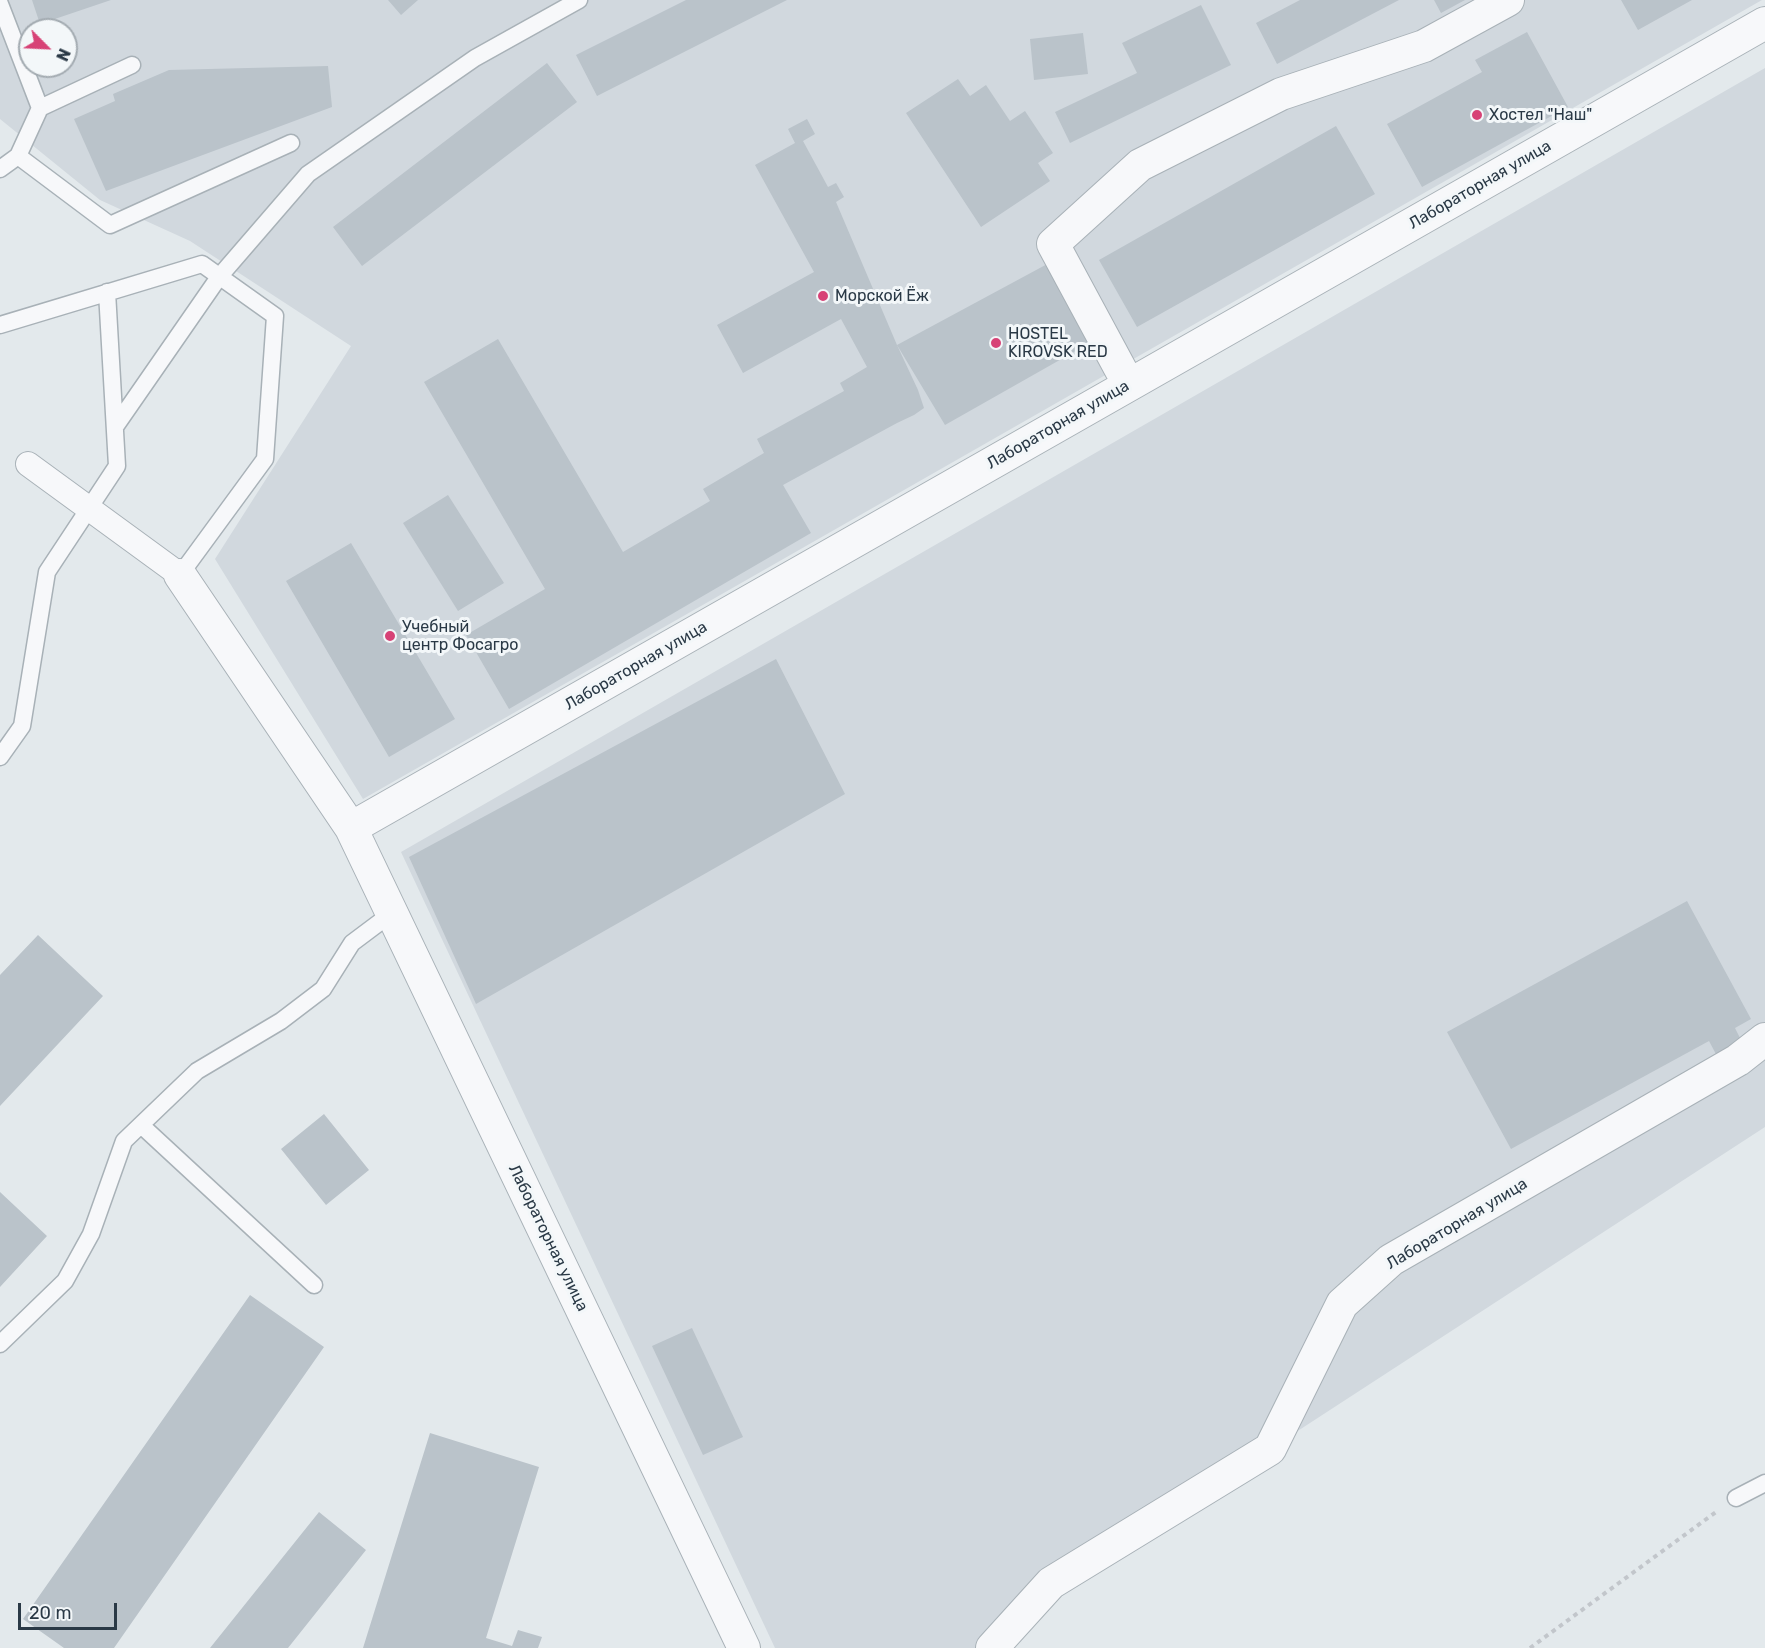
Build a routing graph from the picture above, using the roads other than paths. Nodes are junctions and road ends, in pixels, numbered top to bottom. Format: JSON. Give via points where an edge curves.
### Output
{"nodes":[{"id":1,"x":579,"y":0,"type":"edge"},
{"id":2,"x":1508,"y":0,"type":"edge"},
{"id":3,"x":0,"y":4,"type":"edge"},
{"id":4,"x":1765,"y":22,"type":"edge"},
{"id":5,"x":132,"y":65,"type":"dead end"},
{"id":6,"x":40,"y":108,"type":"junction"},
{"id":7,"x":291,"y":143,"type":"dead end"},
{"id":8,"x":18,"y":156,"type":"junction"},
{"id":9,"x":0,"y":168,"type":"edge"},
{"id":10,"x":219,"y":277,"type":"junction"},
{"id":11,"x":107,"y":292,"type":"junction"},
{"id":12,"x":0,"y":325,"type":"edge"},
{"id":13,"x":1129,"y":385,"type":"junction"},
{"id":14,"x":115,"y":427,"type":"junction"},
{"id":15,"x":28,"y":464,"type":"dead end"},
{"id":16,"x":88,"y":507,"type":"junction"},
{"id":17,"x":180,"y":575,"type":"junction"},
{"id":18,"x":0,"y":757,"type":"edge"},
{"id":19,"x":351,"y":828,"type":"junction"},
{"id":20,"x":392,"y":913,"type":"junction"},
{"id":21,"x":1765,"y":1039,"type":"edge"},
{"id":22,"x":141,"y":1125,"type":"junction"},
{"id":23,"x":314,"y":1285,"type":"dead end"},
{"id":24,"x":0,"y":1344,"type":"edge"},
{"id":25,"x":1765,"y":1483,"type":"edge"},
{"id":26,"x":1736,"y":1498,"type":"road end"},
{"id":27,"x":744,"y":1648,"type":"edge"},
{"id":28,"x":992,"y":1648,"type":"edge"}],
"edges":[{"from":1,"to":10,"type":"lane","via":[[475,58],[308,174]]},
{"from":2,"to":13,"type":"street","via":[[1424,46],[1281,94],[1140,165],[1053,244]]},
{"from":3,"to":6,"type":"lane"},
{"from":4,"to":13,"type":"street","name":"Лабораторная улица"},
{"from":5,"to":6,"type":"lane"},
{"from":6,"to":8,"type":"lane"},
{"from":7,"to":8,"type":"lane","via":[[110,225]]},
{"from":8,"to":9,"type":"lane"},
{"from":10,"to":11,"type":"lane","via":[[202,264]]},
{"from":10,"to":14,"type":"lane"},
{"from":10,"to":17,"type":"lane","via":[[275,316],[265,459]]},
{"from":11,"to":12,"type":"lane"},
{"from":11,"to":14,"type":"lane"},
{"from":13,"to":19,"type":"street","name":"Лабораторная улица"},
{"from":14,"to":16,"type":"lane","via":[[117,466]]},
{"from":15,"to":16,"type":"street"},
{"from":16,"to":17,"type":"street"},
{"from":16,"to":18,"type":"lane","via":[[47,572],[22,726]]},
{"from":17,"to":19,"type":"street","name":"Лабораторная улица"},
{"from":19,"to":20,"type":"street","name":"Лабораторная улица"},
{"from":20,"to":22,"type":"lane","via":[[352,943],[323,989],[281,1022],[197,1071]]},
{"from":20,"to":27,"type":"street","name":"Лабораторная улица"},
{"from":21,"to":28,"type":"street","name":"Лабораторная улица","via":[[1738,1060],[1391,1260],[1342,1304],[1270,1449],[1051,1583]]},
{"from":22,"to":23,"type":"lane"},
{"from":22,"to":24,"type":"lane","via":[[124,1141],[91,1234],[65,1281]]},
{"from":25,"to":26,"type":"lane"}]}
